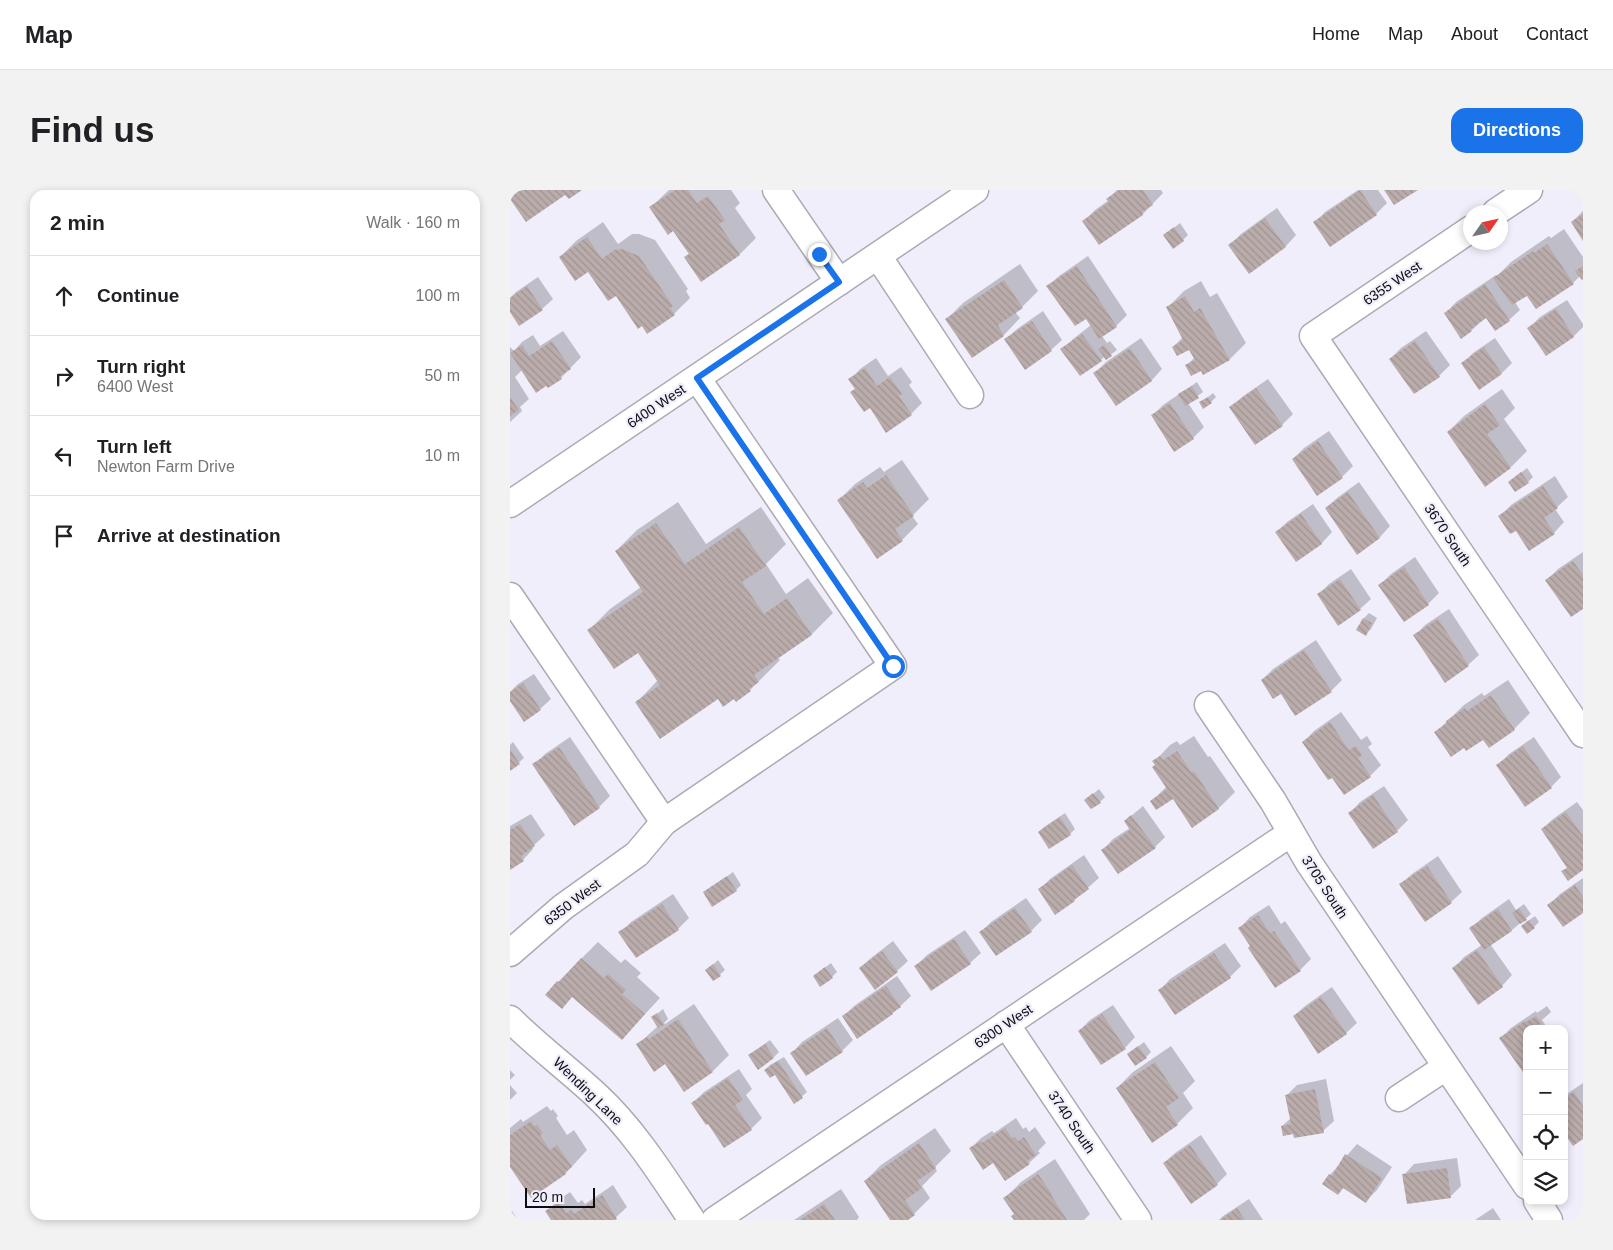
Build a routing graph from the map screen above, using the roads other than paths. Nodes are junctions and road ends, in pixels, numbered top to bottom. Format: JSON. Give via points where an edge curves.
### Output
{"nodes":[{"id":1,"x":776,"y":190,"type":"edge"},
{"id":2,"x":975,"y":190,"type":"edge"},
{"id":3,"x":1529,"y":190,"type":"edge"},
{"id":4,"x":1506,"y":205,"type":"edge"},
{"id":5,"x":1463,"y":235,"type":"edge"},
{"id":6,"x":878,"y":256,"type":"junction"},
{"id":7,"x":839,"y":282,"type":"junction"},
{"id":8,"x":1313,"y":336,"type":"joint"},
{"id":9,"x":697,"y":378,"type":"junction"},
{"id":10,"x":970,"y":395,"type":"dead end"},
{"id":11,"x":510,"y":504,"type":"edge"},
{"id":12,"x":510,"y":596,"type":"edge"},
{"id":13,"x":1208,"y":705,"type":"dead end"},
{"id":14,"x":1583,"y":734,"type":"edge"},
{"id":15,"x":664,"y":822,"type":"junction"},
{"id":16,"x":1291,"y":833,"type":"junction"},
{"id":17,"x":510,"y":953,"type":"edge"},
{"id":18,"x":510,"y":1019,"type":"edge"},
{"id":19,"x":1006,"y":1024,"type":"junction"},
{"id":20,"x":1446,"y":1067,"type":"junction"},
{"id":21,"x":1399,"y":1098,"type":"dead end"},
{"id":22,"x":1523,"y":1180,"type":"edge"},
{"id":23,"x":1540,"y":1205,"type":"edge"},
{"id":24,"x":692,"y":1220,"type":"edge"},
{"id":25,"x":716,"y":1220,"type":"edge"},
{"id":26,"x":1138,"y":1220,"type":"edge"},
{"id":27,"x":1549,"y":1220,"type":"edge"}],
"edges":[{"from":1,"to":7,"type":"street"},
{"from":2,"to":6,"type":"street","name":"6400 West"},
{"from":3,"to":4,"type":"street"},
{"from":5,"to":8,"type":"street","name":"6355 West"},
{"from":6,"to":7,"type":"street","name":"6400 West"},
{"from":6,"to":10,"type":"street"},
{"from":7,"to":9,"type":"street","name":"6400 West"},
{"from":8,"to":14,"type":"street","name":"3670 South"},
{"from":9,"to":11,"type":"street","name":"6400 West"},
{"from":9,"to":15,"type":"street","name":"6350 West","via":[[893,666]]},
{"from":12,"to":15,"type":"street"},
{"from":13,"to":16,"type":"street","name":"3705 South"},
{"from":15,"to":17,"type":"street","name":"6350 West","via":[[637,854],[563,907]]},
{"from":16,"to":19,"type":"street","name":"6300 West"},
{"from":16,"to":20,"type":"street","name":"3705 South"},
{"from":18,"to":24,"type":"street","name":"Wending Lane","via":[[615,1114]]},
{"from":19,"to":25,"type":"street","name":"6300 West"},
{"from":19,"to":26,"type":"street","name":"3740 South"},
{"from":20,"to":21,"type":"street"},
{"from":20,"to":22,"type":"street","name":"3705 South"},
{"from":23,"to":27,"type":"street"}]}
